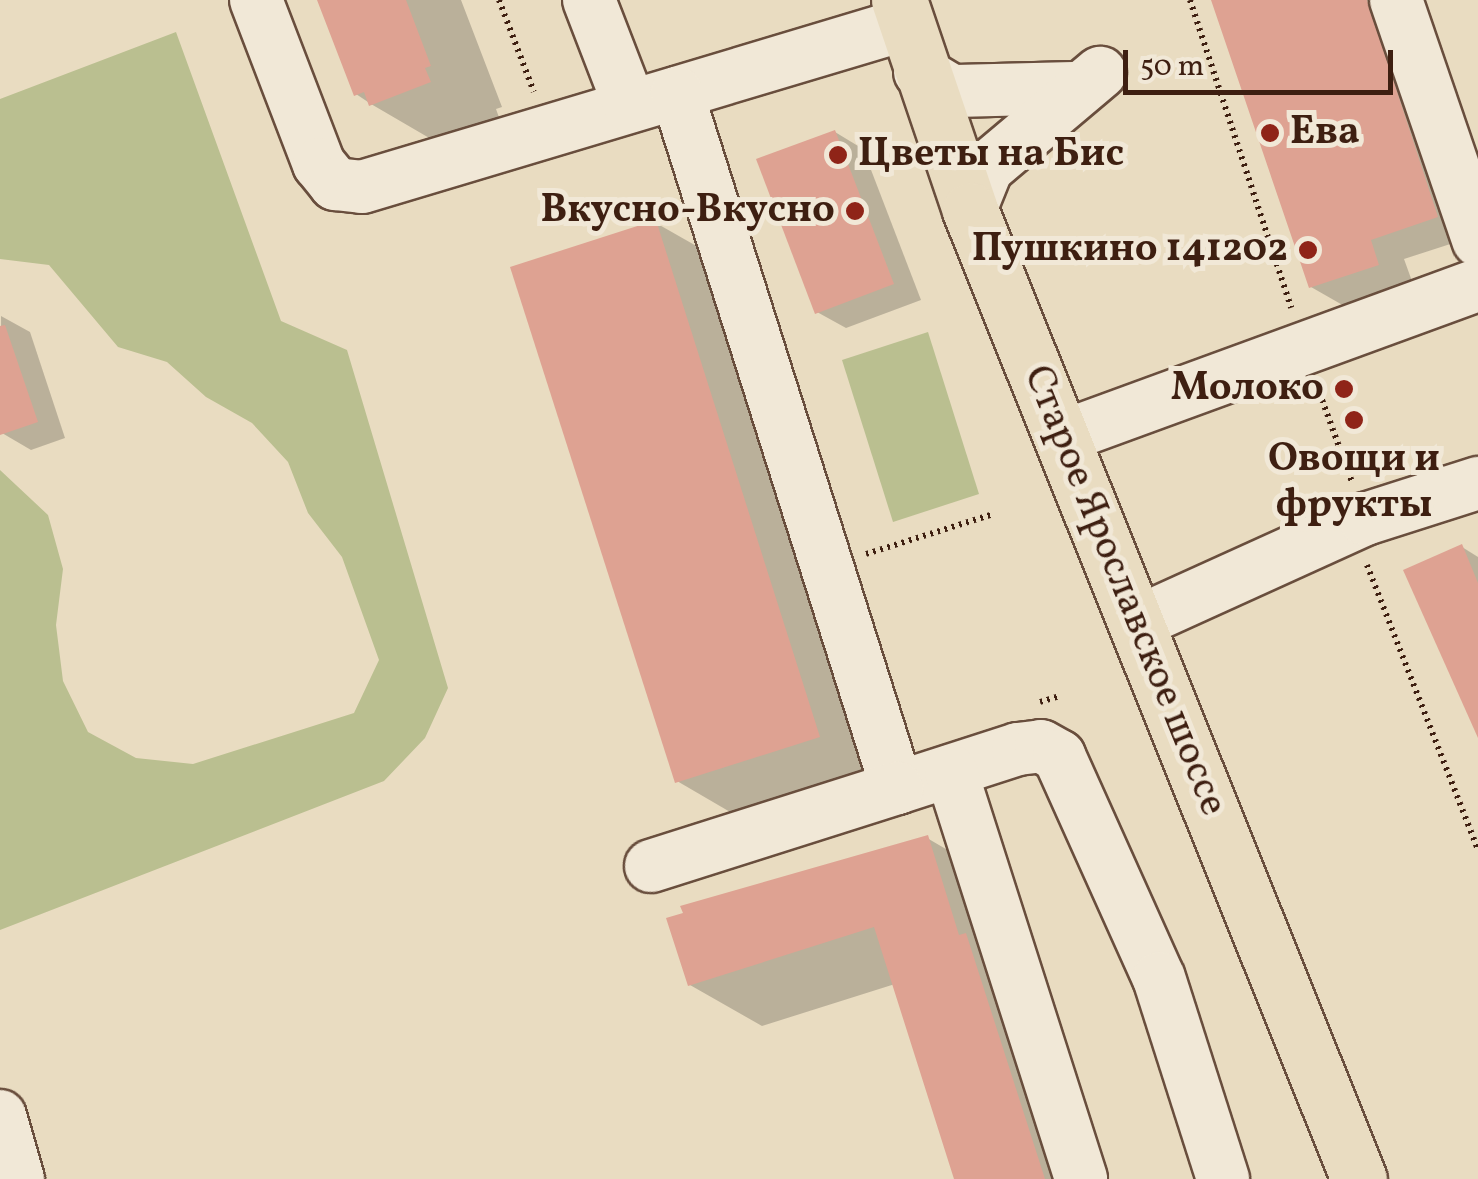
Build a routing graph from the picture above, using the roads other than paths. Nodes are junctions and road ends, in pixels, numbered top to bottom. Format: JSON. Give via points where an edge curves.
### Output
{"nodes":[{"id":1,"x":256,"y":0,"type":"edge"},
{"id":2,"x":589,"y":0,"type":"edge"},
{"id":3,"x":1396,"y":0,"type":"edge"},
{"id":4,"x":908,"y":32,"type":"edge"},
{"id":5,"x":654,"y":100,"type":"junction"},
{"id":6,"x":970,"y":210,"type":"junction"},
{"id":7,"x":1478,"y":240,"type":"edge"},
{"id":8,"x":1478,"y":285,"type":"edge"},
{"id":9,"x":1062,"y":437,"type":"junction"},
{"id":10,"x":1478,"y":483,"type":"edge"},
{"id":11,"x":1136,"y":623,"type":"junction"},
{"id":12,"x":951,"y":770,"type":"junction"},
{"id":13,"x":898,"y":788,"type":"junction"},
{"id":14,"x":651,"y":866,"type":"dead end"},
{"id":15,"x":0,"y":1116,"type":"edge"},
{"id":16,"x":18,"y":1179,"type":"edge"},
{"id":17,"x":1081,"y":1179,"type":"edge"},
{"id":18,"x":1223,"y":1179,"type":"edge"},
{"id":19,"x":1358,"y":1179,"type":"edge"}],
"edges":[{"from":1,"to":5,"type":"street","via":[[319,164],[335,184],[362,187]]},
{"from":2,"to":5,"type":"street"},
{"from":3,"to":7,"type":"street"},
{"from":4,"to":5,"type":"street"},
{"from":4,"to":6,"type":"main road","name":"Старое Ярославское шоссе"},
{"from":4,"to":6,"type":"street","via":[[952,90],[1088,81],[988,168]]},
{"from":5,"to":13,"type":"street","via":[[827,567]]},
{"from":6,"to":9,"type":"main road","name":"Старое Ярославское шоссе"},
{"from":8,"to":9,"type":"street"},
{"from":9,"to":11,"type":"main road","name":"Старое Ярославское шоссе"},
{"from":10,"to":11,"type":"street","via":[[1365,520]]},
{"from":11,"to":19,"type":"main road","name":"Старое Ярославское шоссе"},
{"from":12,"to":13,"type":"street"},
{"from":12,"to":17,"type":"street"},
{"from":12,"to":18,"type":"street","via":[[1041,746],[1059,756],[1159,978]]},
{"from":13,"to":14,"type":"street"},
{"from":15,"to":16,"type":"street"}]}
